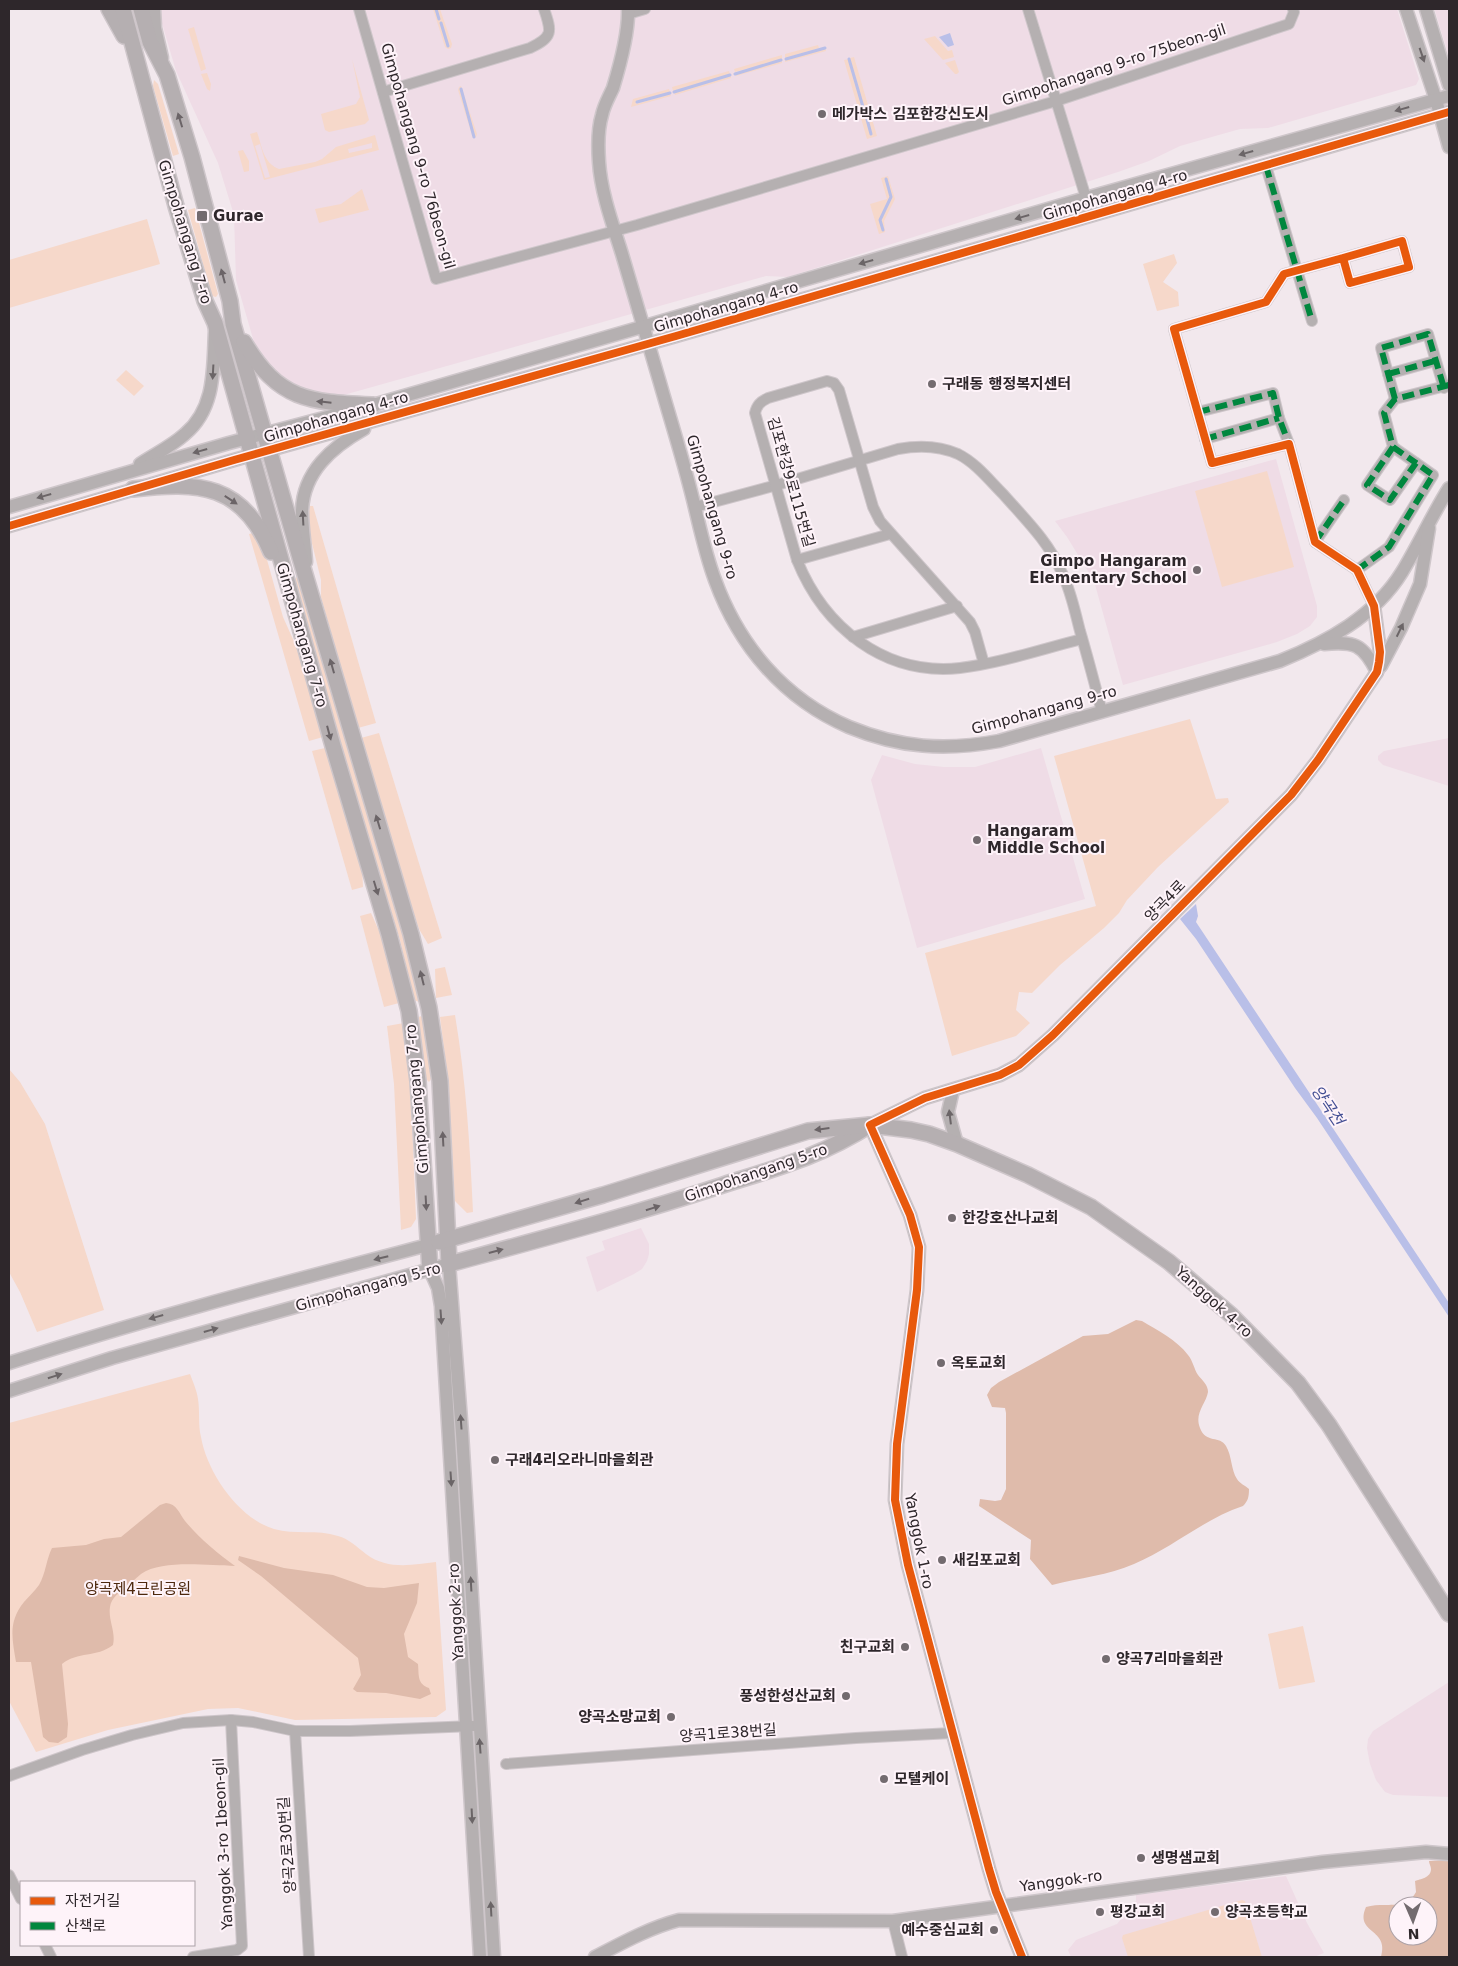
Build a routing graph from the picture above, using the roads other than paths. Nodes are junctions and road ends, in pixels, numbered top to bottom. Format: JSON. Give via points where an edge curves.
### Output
{"nodes":[{"id":1,"x":109,"y":9,"type":"edge"},
{"id":2,"x":123,"y":9,"type":"edge"},
{"id":3,"x":141,"y":9,"type":"edge"},
{"id":4,"x":154,"y":9,"type":"edge"},
{"id":5,"x":359,"y":9,"type":"edge"},
{"id":6,"x":544,"y":9,"type":"edge"},
{"id":7,"x":644,"y":9,"type":"edge"},
{"id":8,"x":1028,"y":9,"type":"edge"},
{"id":9,"x":1293,"y":9,"type":"edge"},
{"id":10,"x":1406,"y":9,"type":"edge"},
{"id":11,"x":1426,"y":9,"type":"edge"},
{"id":12,"x":628,"y":11,"type":"edge"},
{"id":13,"x":139,"y":69,"type":"junction"},
{"id":14,"x":167,"y":75,"type":"junction"},
{"id":15,"x":1449,"y":85,"type":"edge"},
{"id":16,"x":383,"y":92,"type":"junction"},
{"id":17,"x":1449,"y":96,"type":"edge"},
{"id":18,"x":1436,"y":100,"type":"junction"},
{"id":19,"x":1056,"y":101,"type":"junction"},
{"id":20,"x":1445,"y":113,"type":"edge"},
{"id":21,"x":1449,"y":147,"type":"edge"},
{"id":22,"x":1266,"y":166,"type":"junction"},
{"id":23,"x":1086,"y":198,"type":"junction"},
{"id":24,"x":615,"y":231,"type":"junction"},
{"id":25,"x":1343,"y":258,"type":"junction"},
{"id":26,"x":1297,"y":270,"type":"junction"},
{"id":27,"x":1312,"y":321,"type":"dead end"},
{"id":28,"x":215,"y":324,"type":"junction"},
{"id":29,"x":233,"y":324,"type":"junction"},
{"id":30,"x":644,"y":328,"type":"junction"},
{"id":31,"x":649,"y":344,"type":"junction"},
{"id":32,"x":1435,"y":361,"type":"junction"},
{"id":33,"x":1388,"y":374,"type":"junction"},
{"id":34,"x":1446,"y":387,"type":"edge"},
{"id":35,"x":1395,"y":399,"type":"junction"},
{"id":36,"x":373,"y":405,"type":"junction"},
{"id":37,"x":1198,"y":412,"type":"junction"},
{"id":38,"x":383,"y":418,"type":"junction"},
{"id":39,"x":1279,"y":418,"type":"junction"},
{"id":40,"x":264,"y":434,"type":"junction"},
{"id":41,"x":247,"y":438,"type":"junction"},
{"id":42,"x":1205,"y":439,"type":"junction"},
{"id":43,"x":1288,"y":444,"type":"junction"},
{"id":44,"x":1393,"y":447,"type":"junction"},
{"id":45,"x":269,"y":451,"type":"junction"},
{"id":46,"x":252,"y":455,"type":"junction"},
{"id":47,"x":859,"y":461,"type":"junction"},
{"id":48,"x":1416,"y":463,"type":"junction"},
{"id":49,"x":129,"y":471,"type":"junction"},
{"id":50,"x":777,"y":485,"type":"junction"},
{"id":51,"x":1449,"y":488,"type":"edge"},
{"id":52,"x":134,"y":489,"type":"junction"},
{"id":53,"x":1344,"y":500,"type":"dead end"},
{"id":54,"x":9,"y":506,"type":"edge"},
{"id":55,"x":695,"y":507,"type":"junction"},
{"id":56,"x":1431,"y":520,"type":"junction"},
{"id":57,"x":9,"y":526,"type":"edge"},
{"id":58,"x":890,"y":534,"type":"junction"},
{"id":59,"x":1315,"y":542,"type":"junction"},
{"id":60,"x":797,"y":560,"type":"junction"},
{"id":61,"x":1357,"y":570,"type":"junction"},
{"id":62,"x":308,"y":584,"type":"junction"},
{"id":63,"x":956,"y":606,"type":"junction"},
{"id":64,"x":1374,"y":606,"type":"junction"},
{"id":65,"x":298,"y":618,"type":"junction"},
{"id":66,"x":853,"y":637,"type":"junction"},
{"id":67,"x":1082,"y":639,"type":"junction"},
{"id":68,"x":1319,"y":644,"type":"junction"},
{"id":69,"x":984,"y":664,"type":"junction"},
{"id":70,"x":1376,"y":672,"type":"junction"},
{"id":71,"x":1102,"y":712,"type":"junction"},
{"id":72,"x":953,"y":1090,"type":"junction"},
{"id":73,"x":870,"y":1125,"type":"junction"},
{"id":74,"x":956,"y":1144,"type":"junction"},
{"id":75,"x":446,"y":1205,"type":"junction"},
{"id":76,"x":484,"y":1230,"type":"junction"},
{"id":77,"x":448,"y":1240,"type":"junction"},
{"id":78,"x":428,"y":1245,"type":"junction"},
{"id":79,"x":449,"y":1264,"type":"junction"},
{"id":80,"x":430,"y":1270,"type":"junction"},
{"id":81,"x":9,"y":1363,"type":"edge"},
{"id":82,"x":9,"y":1391,"type":"edge"},
{"id":83,"x":1449,"y":1614,"type":"edge"},
{"id":84,"x":231,"y":1720,"type":"junction"},
{"id":85,"x":473,"y":1726,"type":"junction"},
{"id":86,"x":295,"y":1731,"type":"junction"},
{"id":87,"x":952,"y":1733,"type":"junction"},
{"id":88,"x":506,"y":1764,"type":"dead end"},
{"id":89,"x":9,"y":1776,"type":"edge"},
{"id":90,"x":1449,"y":1854,"type":"edge"},
{"id":91,"x":9,"y":1876,"type":"edge"},
{"id":92,"x":20,"y":1897,"type":"edge"},
{"id":93,"x":1002,"y":1905,"type":"junction"},
{"id":94,"x":893,"y":1921,"type":"junction"},
{"id":95,"x":193,"y":1957,"type":"edge"},
{"id":96,"x":309,"y":1957,"type":"edge"},
{"id":97,"x":480,"y":1957,"type":"edge"},
{"id":98,"x":494,"y":1957,"type":"edge"},
{"id":99,"x":594,"y":1957,"type":"edge"},
{"id":100,"x":902,"y":1957,"type":"edge"},
{"id":101,"x":1022,"y":1957,"type":"edge"}],
"edges":[{"from":1,"to":13,"type":"main road"},
{"from":2,"to":13,"type":"main road","name":"Gimpohangang 7-ro"},
{"from":3,"to":14,"type":"main road","name":"Gimpohangang 7-ro","via":[[150,42]]},
{"from":4,"to":14,"type":"street","via":[[155,28]]},
{"from":5,"to":16,"type":"street","name":"Gimpohangang 9-ro 76beon-gil"},
{"from":6,"to":16,"type":"street","via":[[550,27],[543,42]]},
{"from":7,"to":12,"type":"street"},
{"from":8,"to":19,"type":"street"},
{"from":9,"to":19,"type":"street","name":"Gimpohangang 9-ro 75beon-gil","via":[[1288,24]]},
{"from":10,"to":18,"type":"street","one_way":true},
{"from":11,"to":15,"type":"street"},
{"from":12,"to":24,"type":"street","name":"Gimpohangang 9-ro","via":[[622,55],[601,116],[599,146],[600,174]]},
{"from":13,"to":28,"type":"main road","name":"Gimpohangang 7-ro","via":[[176,206]]},
{"from":29,"to":14,"type":"main road","name":"Gimpohangang 7-ro","one_way":true,"via":[[230,301],[192,157]]},
{"from":16,"to":24,"type":"street","name":"Gimpohangang 9-ro 76beon-gil","via":[[436,279]]},
{"from":17,"to":18,"type":"street","name":"Gimpohangang 4-ro"},
{"from":18,"to":20,"type":"street"},
{"from":18,"to":23,"type":"street","name":"Gimpohangang 4-ro","one_way":true},
{"from":19,"to":23,"type":"street"},
{"from":19,"to":24,"type":"street","name":"Gimpohangang 9-ro 75beon-gil"},
{"from":20,"to":21,"type":"street"},
{"from":20,"to":22,"type":"street","name":"Gimpohangang 4-ro"},
{"from":22,"to":26,"type":"street"},
{"from":22,"to":31,"type":"street","name":"Gimpohangang 4-ro"},
{"from":23,"to":30,"type":"street","name":"Gimpohangang 4-ro","one_way":true},
{"from":24,"to":30,"type":"street","name":"Gimpohangang 9-ro"},
{"from":25,"to":25,"type":"street","via":[[1402,241],[1409,267],[1350,283]]},
{"from":25,"to":26,"type":"street"},
{"from":26,"to":27,"type":"street"},
{"from":26,"to":37,"type":"street","via":[[1284,274],[1266,302],[1174,329]]},
{"from":28,"to":41,"type":"main road","name":"Gimpohangang 7-ro"},
{"from":28,"to":49,"type":"street","one_way":true,"via":[[212,382],[206,407],[186,433]]},
{"from":36,"to":29,"type":"main road","one_way":true,"via":[[314,401],[290,392],[270,378]]},
{"from":29,"to":40,"type":"main road","name":"Gimpohangang 7-ro"},
{"from":30,"to":31,"type":"street","name":"Gimpohangang 9-ro"},
{"from":30,"to":36,"type":"street","name":"Gimpohangang 4-ro"},
{"from":31,"to":38,"type":"street","name":"Gimpohangang 4-ro"},
{"from":31,"to":55,"type":"street","name":"Gimpohangang 9-ro"},
{"from":32,"to":33,"type":"street"},
{"from":32,"to":33,"type":"street","via":[[1428,334],[1381,348]]},
{"from":32,"to":34,"type":"street"},
{"from":33,"to":35,"type":"street"},
{"from":34,"to":35,"type":"street"},
{"from":35,"to":44,"type":"street","via":[[1384,413]]},
{"from":36,"to":40,"type":"street","name":"Gimpohangang 4-ro"},
{"from":37,"to":39,"type":"street","via":[[1273,393]]},
{"from":37,"to":42,"type":"street"},
{"from":38,"to":45,"type":"street","name":"Gimpohangang 4-ro"},
{"from":62,"to":38,"type":"street","one_way":true,"via":[[302,512],[309,479],[322,460],[343,441]]},
{"from":39,"to":42,"type":"street"},
{"from":39,"to":43,"type":"street"},
{"from":40,"to":41,"type":"street","name":"Gimpohangang 4-ro"},
{"from":40,"to":45,"type":"main road","name":"Gimpohangang 7-ro"},
{"from":41,"to":46,"type":"main road","name":"Gimpohangang 7-ro"},
{"from":41,"to":49,"type":"street","name":"Gimpohangang 4-ro","one_way":true},
{"from":42,"to":43,"type":"street","via":[[1212,463]]},
{"from":43,"to":59,"type":"street"},
{"from":44,"to":48,"type":"street"},
{"from":44,"to":48,"type":"street","via":[[1367,485],[1390,500]]},
{"from":45,"to":46,"type":"street","name":"Gimpohangang 4-ro"},
{"from":45,"to":62,"type":"main road","name":"Gimpohangang 7-ro"},
{"from":46,"to":52,"type":"street","name":"Gimpohangang 4-ro"},
{"from":46,"to":65,"type":"main road","name":"Gimpohangang 7-ro"},
{"from":47,"to":50,"type":"street"},
{"from":47,"to":50,"type":"street","name":"김포한강9로115번길","via":[[839,390],[834,383],[827,381],[776,395],[761,401],[755,413]]},
{"from":47,"to":58,"type":"street","name":"김포한강9로115번길","via":[[873,507]]},
{"from":47,"to":67,"type":"street","via":[[915,446],[931,446],[970,461],[1052,552],[1071,595]]},
{"from":48,"to":61,"type":"street","via":[[1433,475],[1389,547]]},
{"from":49,"to":54,"type":"street","name":"Gimpohangang 4-ro","one_way":true},
{"from":50,"to":55,"type":"street"},
{"from":50,"to":60,"type":"street","name":"김포한강9로115번길"},
{"from":51,"to":56,"type":"street","name":"Gimpohangang 9-ro"},
{"from":52,"to":57,"type":"street","name":"Gimpohangang 4-ro"},
{"from":52,"to":65,"type":"main road","one_way":true,"via":[[168,485],[200,487],[237,504],[262,532]]},
{"from":53,"to":59,"type":"street"},
{"from":55,"to":71,"type":"street","name":"Gimpohangang 9-ro","via":[[714,578],[750,648],[766,670],[791,692],[841,723],[894,742],[926,747],[969,747]]},
{"from":56,"to":64,"type":"street","name":"Gimpohangang 9-ro","via":[[1401,572]]},
{"from":70,"to":56,"type":"street","one_way":true,"via":[[1389,653],[1420,584]]},
{"from":58,"to":60,"type":"street"},
{"from":58,"to":63,"type":"street","name":"김포한강9로115번길"},
{"from":59,"to":61,"type":"street"},
{"from":60,"to":66,"type":"street","name":"김포한강9로115번길","via":[[817,601]]},
{"from":61,"to":64,"type":"street"},
{"from":75,"to":62,"type":"main road","name":"Gimpohangang 7-ro","one_way":true,"via":[[440,1081],[429,1008],[411,934]]},
{"from":63,"to":66,"type":"street"},
{"from":63,"to":69,"type":"street","name":"김포한강9로115번길","via":[[975,632]]},
{"from":64,"to":68,"type":"street","name":"Gimpohangang 9-ro"},
{"from":64,"to":70,"type":"street","name":"양곡4로","via":[[1380,652]]},
{"from":65,"to":78,"type":"main road","name":"Gimpohangang 7-ro","one_way":true,"via":[[409,1011],[418,1082]]},
{"from":66,"to":69,"type":"street","name":"김포한강9로115번길","via":[[873,651],[915,666],[958,668]]},
{"from":67,"to":69,"type":"street","name":"김포한강9로115번길"},
{"from":67,"to":71,"type":"street"},
{"from":68,"to":70,"type":"street","via":[[1349,643],[1358,646],[1366,653]]},
{"from":68,"to":71,"type":"street","name":"Gimpohangang 9-ro","via":[[1252,670]]},
{"from":70,"to":72,"type":"street","name":"양곡4로","via":[[1291,795],[1053,1035],[1019,1065]]},
{"from":72,"to":73,"type":"street","name":"양곡4로","via":[[925,1098]]},
{"from":74,"to":72,"type":"street","one_way":true,"via":[[948,1112]]},
{"from":73,"to":74,"type":"main road","name":"Yanggok 4-ro","via":[[912,1130]]},
{"from":73,"to":76,"type":"main road","name":"Gimpohangang 5-ro","one_way":true,"via":[[808,1131]]},
{"from":79,"to":73,"type":"main road","name":"Gimpohangang 5-ro","one_way":true,"via":[[647,1210],[806,1158],[844,1142]]},
{"from":73,"to":87,"type":"street","name":"Yanggok 1-ro","via":[[910,1215],[918,1247],[917,1290],[897,1444],[895,1500],[908,1565]]},
{"from":74,"to":83,"type":"main road","name":"Yanggok 4-ro","via":[[1036,1178],[1091,1207],[1169,1262],[1231,1315],[1298,1383]]},
{"from":75,"to":76,"type":"main road","via":[[458,1223]]},
{"from":75,"to":77,"type":"main road","name":"Gimpohangang 7-ro"},
{"from":76,"to":77,"type":"main road","name":"Gimpohangang 5-ro"},
{"from":77,"to":78,"type":"main road","name":"Gimpohangang 5-ro"},
{"from":77,"to":79,"type":"main road","name":"Gimpohangang 7-ro"},
{"from":78,"to":80,"type":"main road","name":"Gimpohangang 7-ro"},
{"from":78,"to":81,"type":"street","name":"Gimpohangang 5-ro","one_way":true,"via":[[100,1333]]},
{"from":79,"to":80,"type":"street","name":"Gimpohangang 5-ro"},
{"from":85,"to":79,"type":"street","name":"Yanggok 2-ro","one_way":true,"via":[[459,1394]]},
{"from":82,"to":80,"type":"street","name":"Gimpohangang 5-ro","one_way":true,"via":[[131,1353]]},
{"from":80,"to":85,"type":"street","name":"Yanggok 2-ro","one_way":true,"via":[[441,1306]]},
{"from":84,"to":86,"type":"street"},
{"from":84,"to":89,"type":"street","via":[[183,1723],[137,1734]]},
{"from":84,"to":95,"type":"street","name":"Yanggok 3-ro 1beon-gil","via":[[242,1946],[238,1950]]},
{"from":85,"to":86,"type":"street"},
{"from":85,"to":97,"type":"street","name":"Yanggok 2-ro","one_way":true},
{"from":98,"to":85,"type":"street","name":"Yanggok 2-ro","one_way":true},
{"from":86,"to":96,"type":"street","name":"양곡2로30번길"},
{"from":87,"to":88,"type":"street","name":"양곡1로38번길"},
{"from":87,"to":93,"type":"street","name":"Yanggok 1-ro","via":[[989,1870]]},
{"from":90,"to":93,"type":"street","name":"Yanggok-ro","via":[[1426,1852],[1323,1862]]},
{"from":91,"to":92,"type":"street"},
{"from":93,"to":94,"type":"street","name":"Yanggok-ro"},
{"from":93,"to":101,"type":"street","name":"Yanggok 1-ro"},
{"from":94,"to":99,"type":"street","name":"Yanggok-ro","via":[[679,1920],[632,1937]]},
{"from":94,"to":100,"type":"street"}]}
